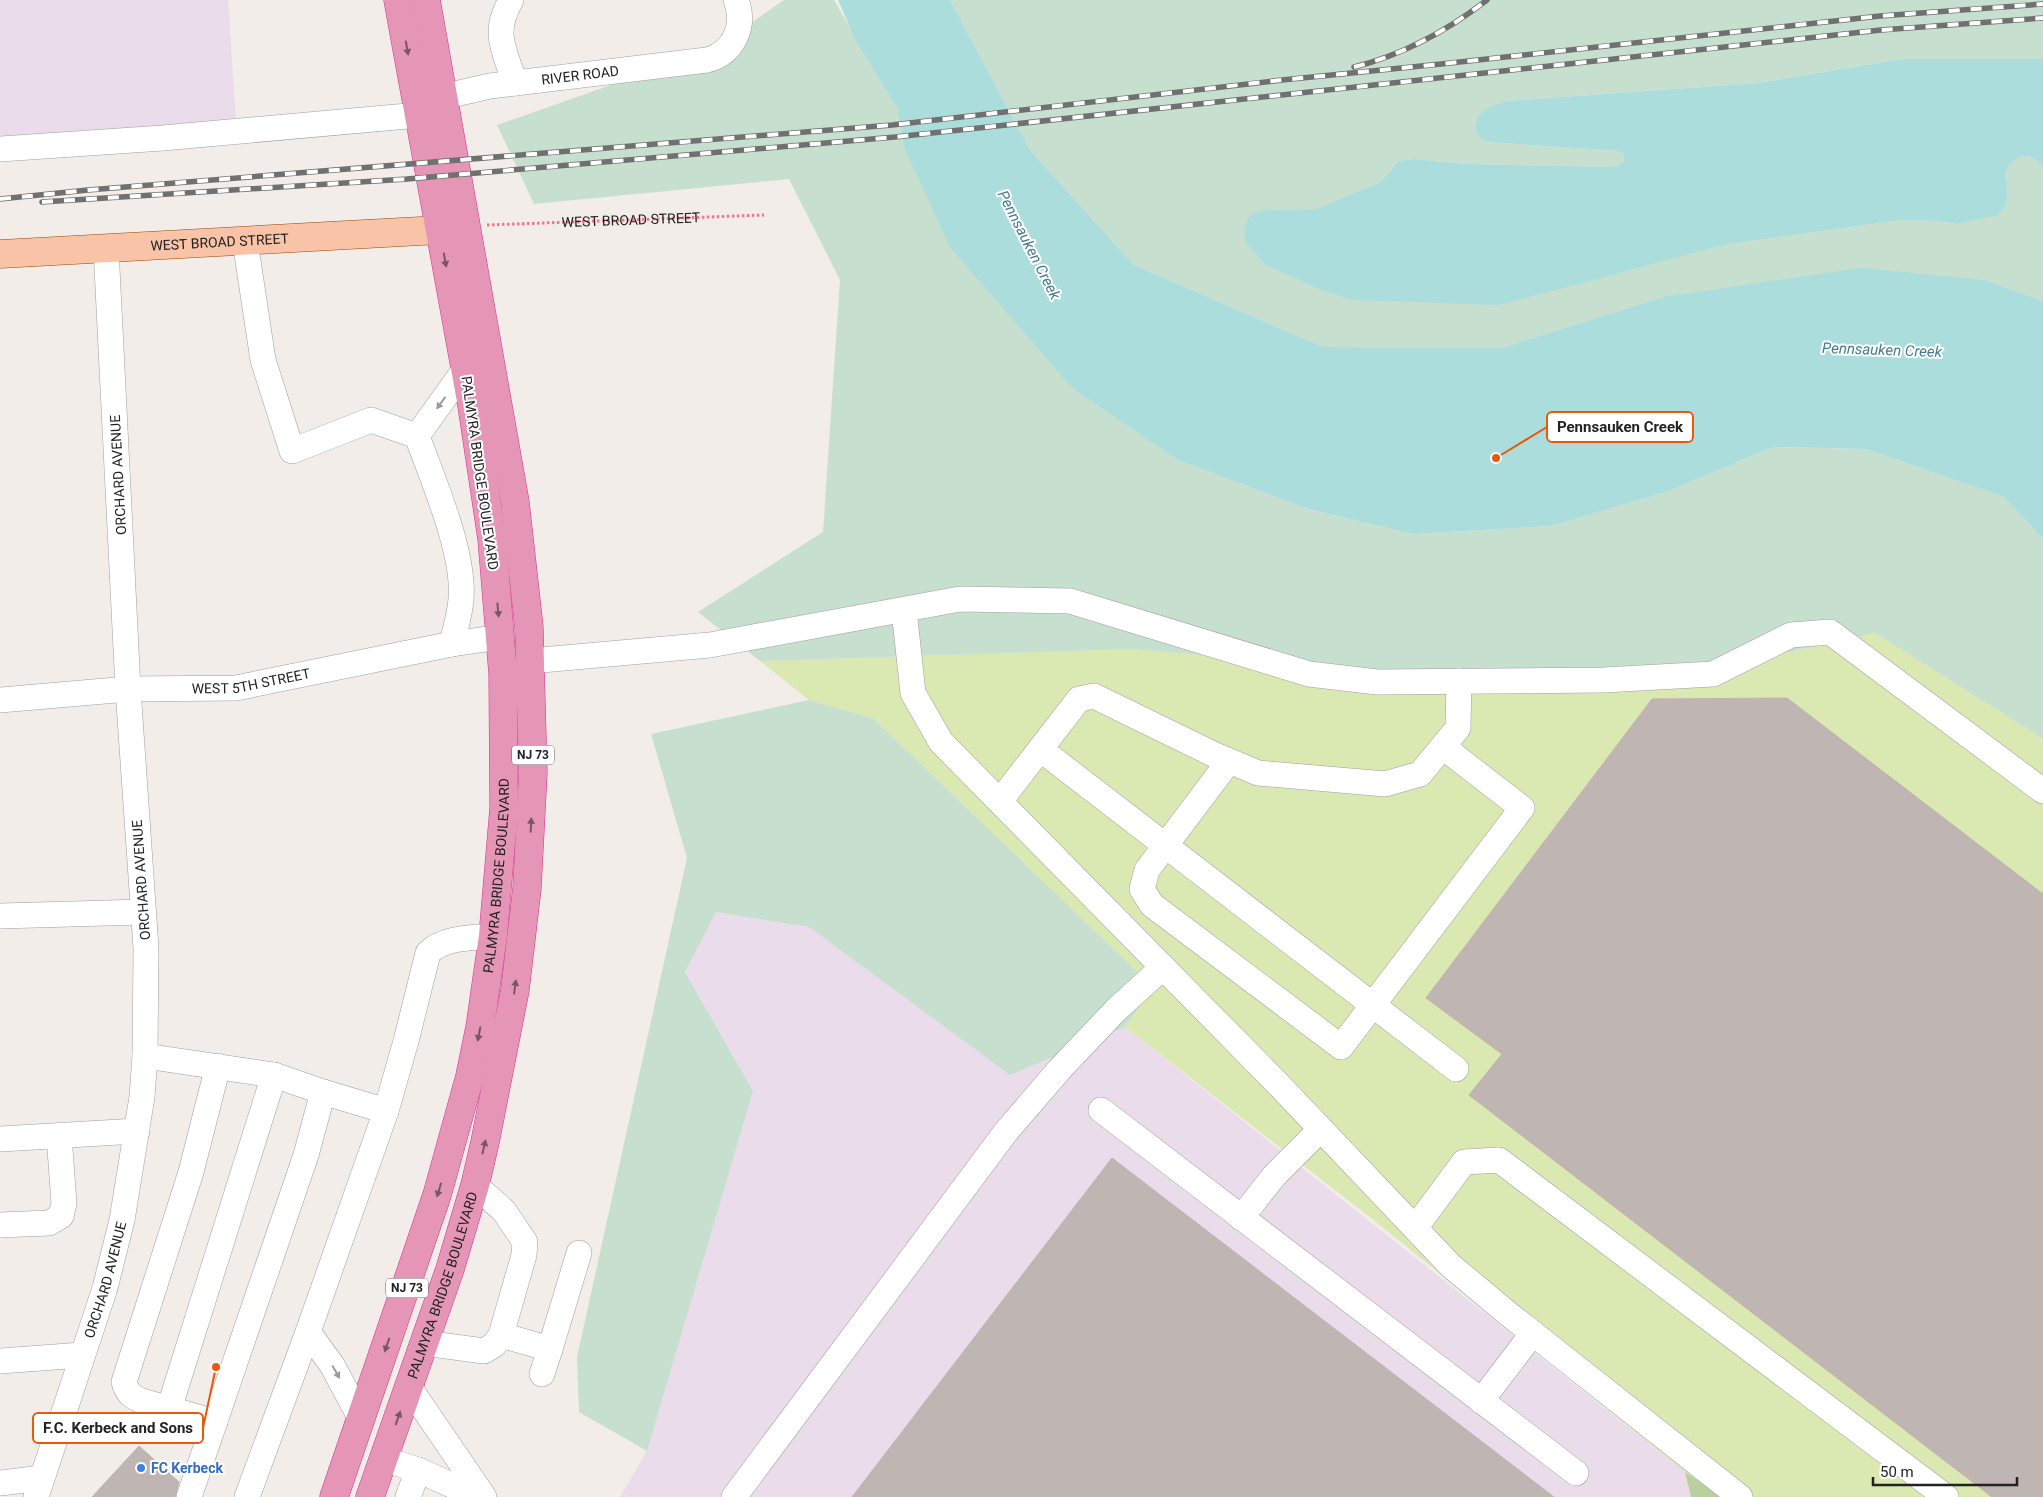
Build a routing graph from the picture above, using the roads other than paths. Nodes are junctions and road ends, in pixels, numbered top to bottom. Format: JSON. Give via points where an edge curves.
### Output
{"nodes":[{"id":1,"x":398,"y":0,"type":"edge"},
{"id":2,"x":426,"y":0,"type":"edge"},
{"id":3,"x":511,"y":0,"type":"edge"},
{"id":4,"x":736,"y":0,"type":"edge"},
{"id":5,"x":515,"y":83,"type":"junction"},
{"id":6,"x":442,"y":97,"type":"junction"},
{"id":7,"x":419,"y":115,"type":"junction"},
{"id":8,"x":0,"y":149,"type":"edge"},
{"id":9,"x":439,"y":230,"type":"junction"},
{"id":10,"x":245,"y":241,"type":"junction"},
{"id":11,"x":106,"y":248,"type":"junction"},
{"id":12,"x":0,"y":254,"type":"edge"},
{"id":13,"x":465,"y":369,"type":"junction"},
{"id":14,"x":416,"y":436,"type":"junction"},
{"id":15,"x":459,"y":567,"type":"junction"},
{"id":16,"x":496,"y":580,"type":"junction"},
{"id":17,"x":904,"y":610,"type":"junction"},
{"id":18,"x":500,"y":636,"type":"junction"},
{"id":19,"x":452,"y":644,"type":"junction"},
{"id":20,"x":530,"y":662,"type":"junction"},
{"id":21,"x":1460,"y":681,"type":"junction"},
{"id":22,"x":128,"y":689,"type":"junction"},
{"id":23,"x":0,"y":700,"type":"edge"},
{"id":24,"x":1443,"y":747,"type":"junction"},
{"id":25,"x":1040,"y":749,"type":"junction"},
{"id":26,"x":1229,"y":761,"type":"junction"},
{"id":27,"x":2043,"y":792,"type":"edge"},
{"id":28,"x":1000,"y":801,"type":"junction"},
{"id":29,"x":1166,"y":845,"type":"junction"},
{"id":30,"x":143,"y":912,"type":"junction"},
{"id":31,"x":0,"y":916,"type":"edge"},
{"id":32,"x":493,"y":936,"type":"junction"},
{"id":33,"x":1162,"y":966,"type":"junction"},
{"id":34,"x":1374,"y":1006,"type":"junction"},
{"id":35,"x":145,"y":1056,"type":"junction"},
{"id":36,"x":218,"y":1066,"type":"junction"},
{"id":37,"x":1456,"y":1069,"type":"dead end"},
{"id":38,"x":274,"y":1075,"type":"junction"},
{"id":39,"x":323,"y":1092,"type":"junction"},
{"id":40,"x":1102,"y":1110,"type":"dead end"},
{"id":41,"x":386,"y":1111,"type":"junction"},
{"id":42,"x":1321,"y":1129,"type":"junction"},
{"id":43,"x":137,"y":1131,"type":"junction"},
{"id":44,"x":59,"y":1136,"type":"junction"},
{"id":45,"x":0,"y":1139,"type":"edge"},
{"id":46,"x":476,"y":1185,"type":"junction"},
{"id":47,"x":1241,"y":1218,"type":"junction"},
{"id":48,"x":0,"y":1225,"type":"edge"},
{"id":49,"x":1415,"y":1228,"type":"junction"},
{"id":50,"x":579,"y":1252,"type":"dead end"},
{"id":51,"x":308,"y":1332,"type":"junction"},
{"id":52,"x":1533,"y":1333,"type":"junction"},
{"id":53,"x":501,"y":1335,"type":"junction"},
{"id":54,"x":424,"y":1343,"type":"junction"},
{"id":55,"x":550,"y":1349,"type":"junction"},
{"id":56,"x":82,"y":1355,"type":"junction"},
{"id":57,"x":0,"y":1361,"type":"edge"},
{"id":58,"x":542,"y":1374,"type":"dead end"},
{"id":59,"x":409,"y":1387,"type":"junction"},
{"id":60,"x":1481,"y":1401,"type":"junction"},
{"id":61,"x":169,"y":1409,"type":"junction"},
{"id":62,"x":361,"y":1419,"type":"junction"},
{"id":63,"x":215,"y":1422,"type":"junction"},
{"id":64,"x":384,"y":1459,"type":"junction"},
{"id":65,"x":1576,"y":1473,"type":"dead end"},
{"id":66,"x":6,"y":1488,"type":"edge"},
{"id":67,"x":39,"y":1488,"type":"edge"},
{"id":68,"x":445,"y":1488,"type":"edge"},
{"id":69,"x":189,"y":1497,"type":"edge"},
{"id":70,"x":247,"y":1497,"type":"edge"},
{"id":71,"x":334,"y":1497,"type":"edge"},
{"id":72,"x":370,"y":1497,"type":"edge"},
{"id":73,"x":408,"y":1497,"type":"edge"},
{"id":74,"x":484,"y":1497,"type":"edge"},
{"id":75,"x":734,"y":1497,"type":"edge"},
{"id":76,"x":1740,"y":1497,"type":"edge"},
{"id":77,"x":1946,"y":1497,"type":"edge"}],
"edges":[{"from":1,"to":7,"type":"highway","name":"PALMYRA BRIDGE BOULEVARD","number":"NJ 73","one_way":true},
{"from":2,"to":6,"type":"highway","name":"PALMYRA BRIDGE BOULEVARD","number":"NJ 73"},
{"from":3,"to":5,"type":"street","via":[[502,16],[500,38]]},
{"from":4,"to":5,"type":"street","name":"RIVER ROAD","via":[[739,24],[735,39],[719,57]]},
{"from":5,"to":6,"type":"street","name":"RIVER ROAD"},
{"from":6,"to":20,"type":"highway","name":"PALMYRA BRIDGE BOULEVARD","number":"NJ 73","via":[[515,502]]},
{"from":7,"to":8,"type":"street"},
{"from":7,"to":9,"type":"highway","name":"PALMYRA BRIDGE BOULEVARD","number":"NJ 73"},
{"from":9,"to":10,"type":"main road","name":"WEST BROAD STREET"},
{"from":9,"to":13,"type":"highway","name":"PALMYRA BRIDGE BOULEVARD","number":"NJ 73","one_way":true},
{"from":10,"to":11,"type":"main road","name":"WEST BROAD STREET"},
{"from":10,"to":14,"type":"street","via":[[263,360],[292,451],[371,420]]},
{"from":11,"to":12,"type":"main road","name":"WEST BROAD STREET"},
{"from":11,"to":22,"type":"street","name":"ORCHARD AVENUE"},
{"from":13,"to":14,"type":"street","one_way":true},
{"from":13,"to":16,"type":"highway","name":"PALMYRA BRIDGE BOULEVARD","number":"NJ 73","via":[[486,494]]},
{"from":14,"to":15,"type":"street","via":[[451,533]]},
{"from":15,"to":16,"type":"street"},
{"from":15,"to":19,"type":"street","via":[[462,598]]},
{"from":16,"to":18,"type":"highway","name":"PALMYRA BRIDGE BOULEVARD","number":"NJ 73","one_way":true},
{"from":17,"to":20,"type":"street","via":[[710,645]]},
{"from":17,"to":21,"type":"street","via":[[960,599],[1070,601],[1309,674],[1377,682]]},
{"from":17,"to":28,"type":"street","via":[[913,693],[941,742]]},
{"from":18,"to":19,"type":"street","name":"WEST 5TH STREET"},
{"from":18,"to":32,"type":"highway","name":"PALMYRA BRIDGE BOULEVARD","number":"NJ 73","via":[[504,808]]},
{"from":19,"to":22,"type":"street","name":"WEST 5TH STREET","via":[[236,688]]},
{"from":46,"to":20,"type":"highway","name":"PALMYRA BRIDGE BOULEVARD","number":"NJ 73","one_way":true,"via":[[515,990],[527,888],[533,773]]},
{"from":21,"to":24,"type":"street","via":[[1458,728]]},
{"from":21,"to":27,"type":"street","via":[[1604,680],[1713,674],[1792,635],[1830,632]]},
{"from":22,"to":23,"type":"street","name":"WEST 5TH STREET"},
{"from":22,"to":30,"type":"street","name":"ORCHARD AVENUE"},
{"from":24,"to":26,"type":"street","via":[[1420,774],[1385,784],[1258,772]]},
{"from":24,"to":34,"type":"street","via":[[1522,808]]},
{"from":25,"to":26,"type":"street","via":[[1079,699],[1094,696]]},
{"from":25,"to":28,"type":"street"},
{"from":25,"to":29,"type":"street"},
{"from":26,"to":29,"type":"street"},
{"from":28,"to":33,"type":"street"},
{"from":29,"to":34,"type":"street"},
{"from":29,"to":34,"type":"street","via":[[1147,870],[1142,889],[1152,905],[1341,1047]]},
{"from":30,"to":31,"type":"street"},
{"from":30,"to":35,"type":"street","name":"ORCHARD AVENUE"},
{"from":32,"to":41,"type":"street","via":[[448,941],[436,945],[428,953]]},
{"from":32,"to":62,"type":"highway","name":"PALMYRA BRIDGE BOULEVARD","number":"NJ 73","one_way":true,"via":[[480,1027],[460,1118]]},
{"from":33,"to":42,"type":"street"},
{"from":33,"to":75,"type":"street","via":[[1058,1070],[1005,1133]]},
{"from":34,"to":37,"type":"street"},
{"from":35,"to":36,"type":"street"},
{"from":35,"to":43,"type":"street","name":"ORCHARD AVENUE"},
{"from":36,"to":38,"type":"street"},
{"from":36,"to":61,"type":"street","via":[[191,1172],[124,1382],[132,1397]]},
{"from":38,"to":39,"type":"street"},
{"from":38,"to":61,"type":"street"},
{"from":39,"to":41,"type":"street"},
{"from":39,"to":63,"type":"street","via":[[306,1155]]},
{"from":40,"to":47,"type":"street"},
{"from":41,"to":51,"type":"street"},
{"from":42,"to":47,"type":"street","via":[[1274,1176]]},
{"from":42,"to":49,"type":"street"},
{"from":43,"to":44,"type":"street"},
{"from":43,"to":56,"type":"street","name":"ORCHARD AVENUE","via":[[120,1230],[105,1288]]},
{"from":44,"to":45,"type":"street"},
{"from":44,"to":48,"type":"street","via":[[64,1203],[61,1216],[49,1223]]},
{"from":46,"to":53,"type":"street","via":[[504,1211],[525,1242]]},
{"from":46,"to":54,"type":"highway","name":"PALMYRA BRIDGE BOULEVARD","number":"NJ 73"},
{"from":47,"to":60,"type":"street"},
{"from":49,"to":52,"type":"street","via":[[1451,1266]]},
{"from":49,"to":77,"type":"street","via":[[1464,1162],[1499,1160]]},
{"from":50,"to":55,"type":"street"},
{"from":51,"to":62,"type":"street","one_way":true,"via":[[332,1365]]},
{"from":51,"to":70,"type":"street"},
{"from":52,"to":60,"type":"street"},
{"from":52,"to":76,"type":"street"},
{"from":53,"to":54,"type":"street","via":[[484,1351]]},
{"from":53,"to":55,"type":"street"},
{"from":54,"to":59,"type":"highway","name":"PALMYRA BRIDGE BOULEVARD","number":"NJ 73"},
{"from":55,"to":58,"type":"street"},
{"from":56,"to":57,"type":"street"},
{"from":56,"to":67,"type":"street","name":"ORCHARD AVENUE"},
{"from":64,"to":59,"type":"highway","name":"PALMYRA BRIDGE BOULEVARD","number":"NJ 73","one_way":true},
{"from":59,"to":74,"type":"street"},
{"from":60,"to":65,"type":"street"},
{"from":61,"to":63,"type":"street"},
{"from":62,"to":71,"type":"highway","name":"PALMYRA BRIDGE BOULEVARD","number":"NJ 73"},
{"from":63,"to":69,"type":"street"},
{"from":64,"to":68,"type":"street"},
{"from":64,"to":72,"type":"highway","name":"PALMYRA BRIDGE BOULEVARD","number":"NJ 73"},
{"from":66,"to":67,"type":"street"},
{"from":68,"to":73,"type":"street"}]}
